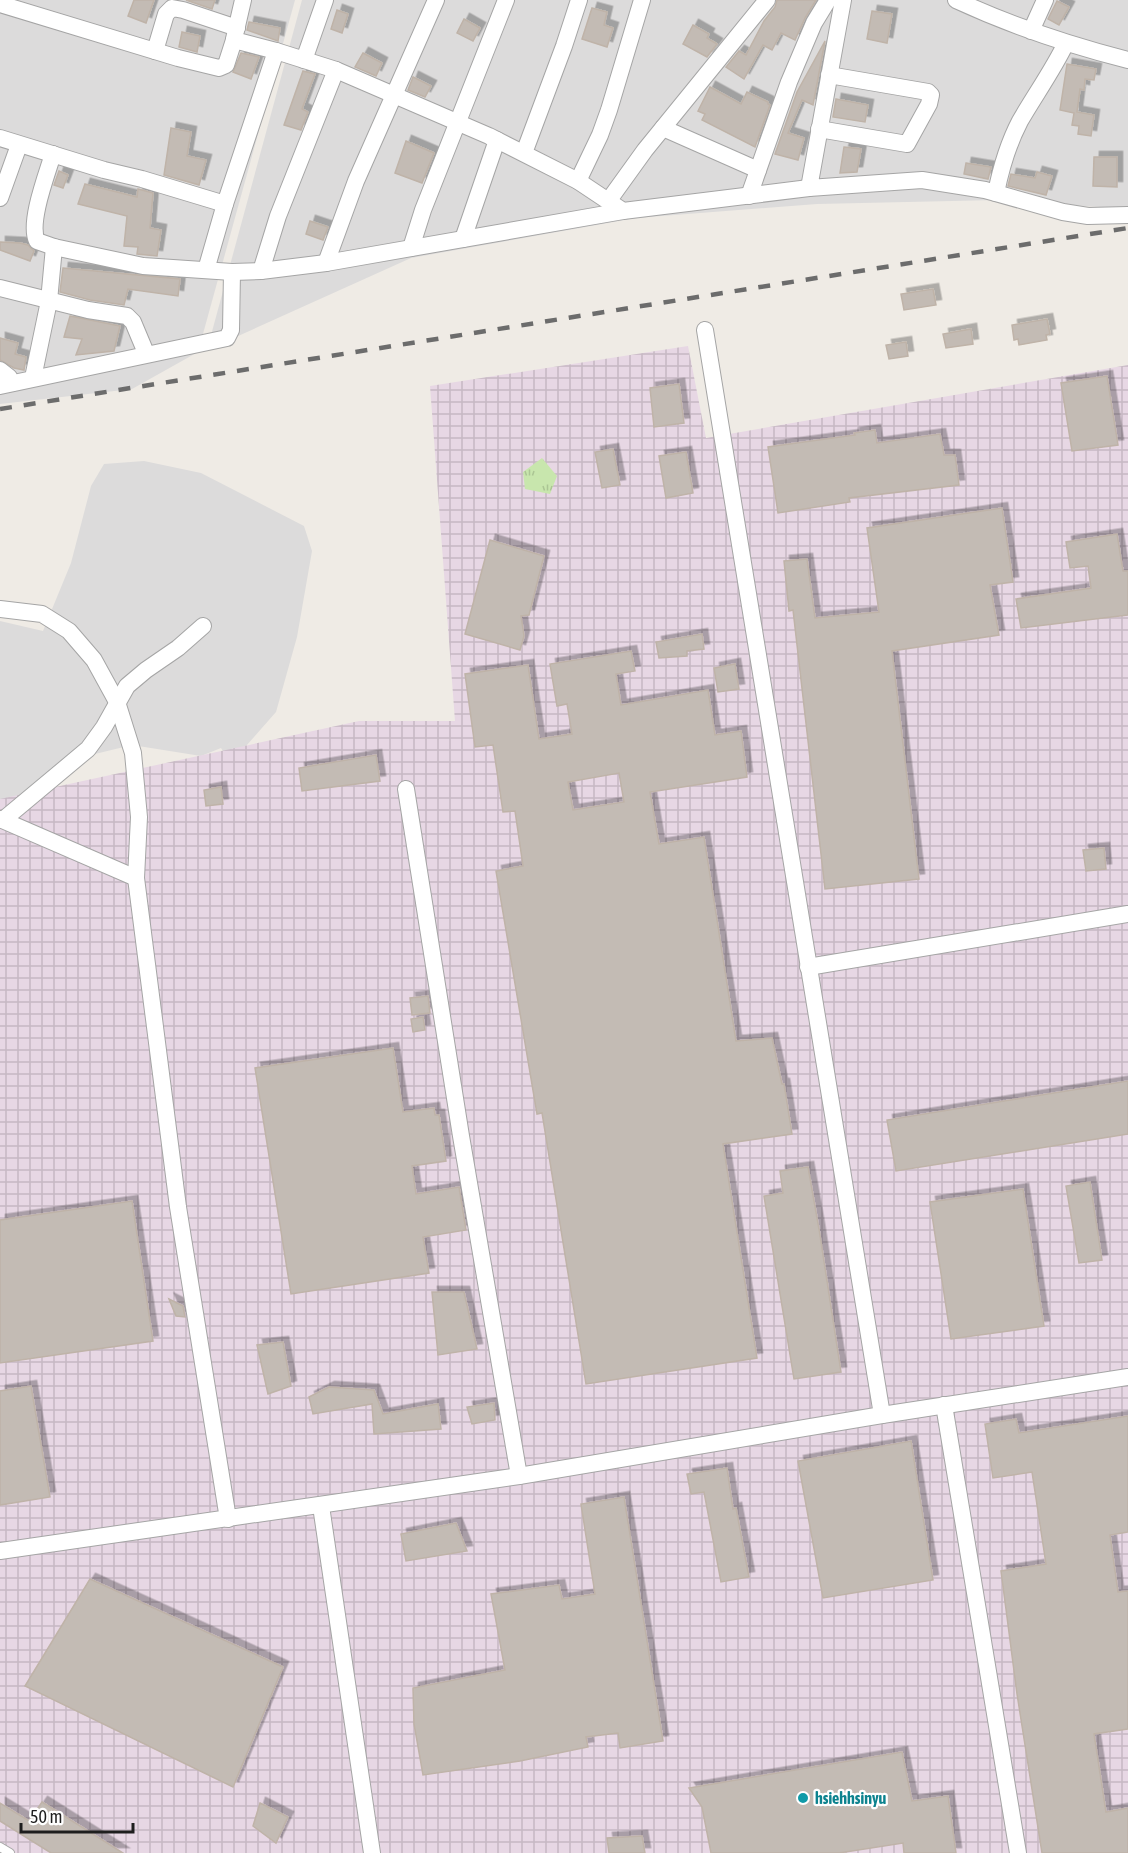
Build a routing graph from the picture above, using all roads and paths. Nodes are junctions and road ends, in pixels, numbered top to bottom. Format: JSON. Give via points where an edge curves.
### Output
{"nodes":[{"id":1,"x":243,"y":0,"type":"edge"},
{"id":2,"x":325,"y":0,"type":"edge"},
{"id":3,"x":436,"y":0,"type":"edge"},
{"id":4,"x":506,"y":0,"type":"edge"},
{"id":5,"x":579,"y":0,"type":"edge"},
{"id":6,"x":642,"y":0,"type":"edge"},
{"id":7,"x":767,"y":0,"type":"edge"},
{"id":8,"x":828,"y":0,"type":"edge"},
{"id":9,"x":843,"y":0,"type":"edge"},
{"id":10,"x":956,"y":0,"type":"edge"},
{"id":11,"x":1045,"y":0,"type":"edge"},
{"id":12,"x":0,"y":4,"type":"edge"},
{"id":13,"x":21,"y":5,"type":"edge"},
{"id":14,"x":185,"y":5,"type":"edge"},
{"id":15,"x":1031,"y":31,"type":"junction"},
{"id":16,"x":236,"y":34,"type":"junction"},
{"id":17,"x":1066,"y":44,"type":"junction"},
{"id":18,"x":155,"y":51,"type":"junction"},
{"id":19,"x":276,"y":51,"type":"junction"},
{"id":20,"x":304,"y":60,"type":"junction"},
{"id":21,"x":1128,"y":60,"type":"edge"},
{"id":22,"x":336,"y":70,"type":"junction"},
{"id":23,"x":829,"y":75,"type":"junction"},
{"id":24,"x":393,"y":94,"type":"junction"},
{"id":25,"x":457,"y":122,"type":"junction"},
{"id":26,"x":663,"y":128,"type":"junction"},
{"id":27,"x":819,"y":129,"type":"junction"},
{"id":28,"x":0,"y":138,"type":"edge"},
{"id":29,"x":497,"y":140,"type":"junction"},
{"id":30,"x":19,"y":145,"type":"junction"},
{"id":31,"x":524,"y":153,"type":"junction"},
{"id":32,"x":53,"y":154,"type":"junction"},
{"id":33,"x":758,"y":170,"type":"junction"},
{"id":34,"x":578,"y":181,"type":"junction"},
{"id":35,"x":809,"y":188,"type":"junction"},
{"id":36,"x":996,"y":193,"type":"junction"},
{"id":37,"x":748,"y":196,"type":"junction"},
{"id":38,"x":0,"y":198,"type":"edge"},
{"id":39,"x":609,"y":200,"type":"junction"},
{"id":40,"x":225,"y":204,"type":"junction"},
{"id":41,"x":623,"y":211,"type":"junction"},
{"id":42,"x":1128,"y":215,"type":"edge"},
{"id":43,"x":463,"y":239,"type":"junction"},
{"id":44,"x":54,"y":247,"type":"junction"},
{"id":45,"x":411,"y":248,"type":"junction"},
{"id":46,"x":326,"y":263,"type":"junction"},
{"id":47,"x":206,"y":270,"type":"junction"},
{"id":48,"x":261,"y":271,"type":"junction"},
{"id":49,"x":232,"y":272,"type":"junction"},
{"id":50,"x":0,"y":288,"type":"edge"},
{"id":51,"x":49,"y":301,"type":"junction"},
{"id":52,"x":705,"y":330,"type":"dead end"},
{"id":53,"x":146,"y":353,"type":"junction"},
{"id":54,"x":0,"y":370,"type":"edge"},
{"id":55,"x":33,"y":378,"type":"junction"},
{"id":56,"x":6,"y":385,"type":"edge"},
{"id":57,"x":0,"y":609,"type":"edge"},
{"id":58,"x":203,"y":626,"type":"dead end"},
{"id":59,"x":117,"y":702,"type":"junction"},
{"id":60,"x":406,"y":789,"type":"dead end"},
{"id":61,"x":1,"y":819,"type":"edge"},
{"id":62,"x":136,"y":878,"type":"junction"},
{"id":63,"x":1128,"y":914,"type":"edge"},
{"id":64,"x":808,"y":967,"type":"junction"},
{"id":65,"x":1128,"y":1377,"type":"edge"},
{"id":66,"x":944,"y":1405,"type":"junction"},
{"id":67,"x":882,"y":1415,"type":"junction"},
{"id":68,"x":519,"y":1476,"type":"junction"},
{"id":69,"x":321,"y":1506,"type":"junction"},
{"id":70,"x":228,"y":1519,"type":"junction"},
{"id":71,"x":0,"y":1551,"type":"edge"},
{"id":72,"x":0,"y":1847,"type":"edge"},
{"id":73,"x":9,"y":1853,"type":"edge"},
{"id":74,"x":372,"y":1853,"type":"edge"},
{"id":75,"x":1018,"y":1853,"type":"edge"}],
"edges":[{"from":1,"to":16,"type":"street"},
{"from":2,"to":20,"type":"street"},
{"from":3,"to":24,"type":"street"},
{"from":4,"to":25,"type":"street"},
{"from":5,"to":31,"type":"street"},
{"from":6,"to":34,"type":"street","via":[[609,110]]},
{"from":7,"to":26,"type":"street"},
{"from":8,"to":33,"type":"street","via":[[789,82]]},
{"from":9,"to":23,"type":"street"},
{"from":10,"to":15,"type":"street"},
{"from":11,"to":15,"type":"street"},
{"from":12,"to":13,"type":"street"},
{"from":13,"to":18,"type":"street"},
{"from":14,"to":16,"type":"street"},
{"from":14,"to":18,"type":"street","via":[[168,10]]},
{"from":15,"to":17,"type":"street"},
{"from":16,"to":18,"type":"street","via":[[226,65],[219,68]]},
{"from":16,"to":19,"type":"street"},
{"from":17,"to":21,"type":"street"},
{"from":17,"to":36,"type":"street","via":[[1020,122]]},
{"from":19,"to":20,"type":"street"},
{"from":19,"to":40,"type":"street"},
{"from":20,"to":22,"type":"street"},
{"from":22,"to":24,"type":"street"},
{"from":22,"to":48,"type":"street","via":[[278,216]]},
{"from":23,"to":27,"type":"street"},
{"from":23,"to":27,"type":"street","via":[[931,95],[907,144]]},
{"from":24,"to":25,"type":"street"},
{"from":24,"to":46,"type":"street"},
{"from":25,"to":29,"type":"street"},
{"from":25,"to":45,"type":"street"},
{"from":26,"to":33,"type":"street"},
{"from":26,"to":39,"type":"street"},
{"from":27,"to":35,"type":"street"},
{"from":28,"to":30,"type":"street"},
{"from":29,"to":31,"type":"street"},
{"from":29,"to":43,"type":"street"},
{"from":30,"to":32,"type":"street"},
{"from":30,"to":38,"type":"street"},
{"from":31,"to":34,"type":"street"},
{"from":32,"to":40,"type":"street"},
{"from":32,"to":44,"type":"street","via":[[34,235],[38,241]]},
{"from":33,"to":37,"type":"street"},
{"from":34,"to":39,"type":"street"},
{"from":35,"to":36,"type":"street","via":[[922,180]]},
{"from":35,"to":37,"type":"street"},
{"from":36,"to":42,"type":"street","via":[[1063,212]]},
{"from":37,"to":41,"type":"street"},
{"from":39,"to":41,"type":"street"},
{"from":40,"to":47,"type":"street"},
{"from":41,"to":43,"type":"street"},
{"from":43,"to":45,"type":"street"},
{"from":44,"to":47,"type":"street","via":[[143,266]]},
{"from":44,"to":51,"type":"street"},
{"from":45,"to":46,"type":"street"},
{"from":46,"to":48,"type":"street"},
{"from":47,"to":49,"type":"street"},
{"from":48,"to":49,"type":"street"},
{"from":49,"to":53,"type":"street","via":[[231,330],[227,338]]},
{"from":50,"to":51,"type":"street"},
{"from":51,"to":53,"type":"street","via":[[128,316]]},
{"from":51,"to":55,"type":"street"},
{"from":52,"to":64,"type":"street"},
{"from":53,"to":55,"type":"street"},
{"from":54,"to":56,"type":"street","via":[[9,377]]},
{"from":55,"to":56,"type":"street"},
{"from":57,"to":59,"type":"street","via":[[42,614],[69,631],[94,660]]},
{"from":58,"to":59,"type":"street","via":[[127,686]]},
{"from":59,"to":61,"type":"street","via":[[88,749]]},
{"from":59,"to":62,"type":"street","via":[[133,753],[139,817]]},
{"from":60,"to":68,"type":"street"},
{"from":61,"to":62,"type":"street"},
{"from":62,"to":70,"type":"street","via":[[178,1207]]},
{"from":63,"to":64,"type":"street"},
{"from":64,"to":67,"type":"street"},
{"from":65,"to":66,"type":"street"},
{"from":66,"to":67,"type":"street"},
{"from":66,"to":75,"type":"street"},
{"from":67,"to":68,"type":"street"},
{"from":68,"to":69,"type":"street"},
{"from":69,"to":70,"type":"street"},
{"from":69,"to":74,"type":"street"},
{"from":70,"to":71,"type":"street"},
{"from":72,"to":73,"type":"lane"}]}
